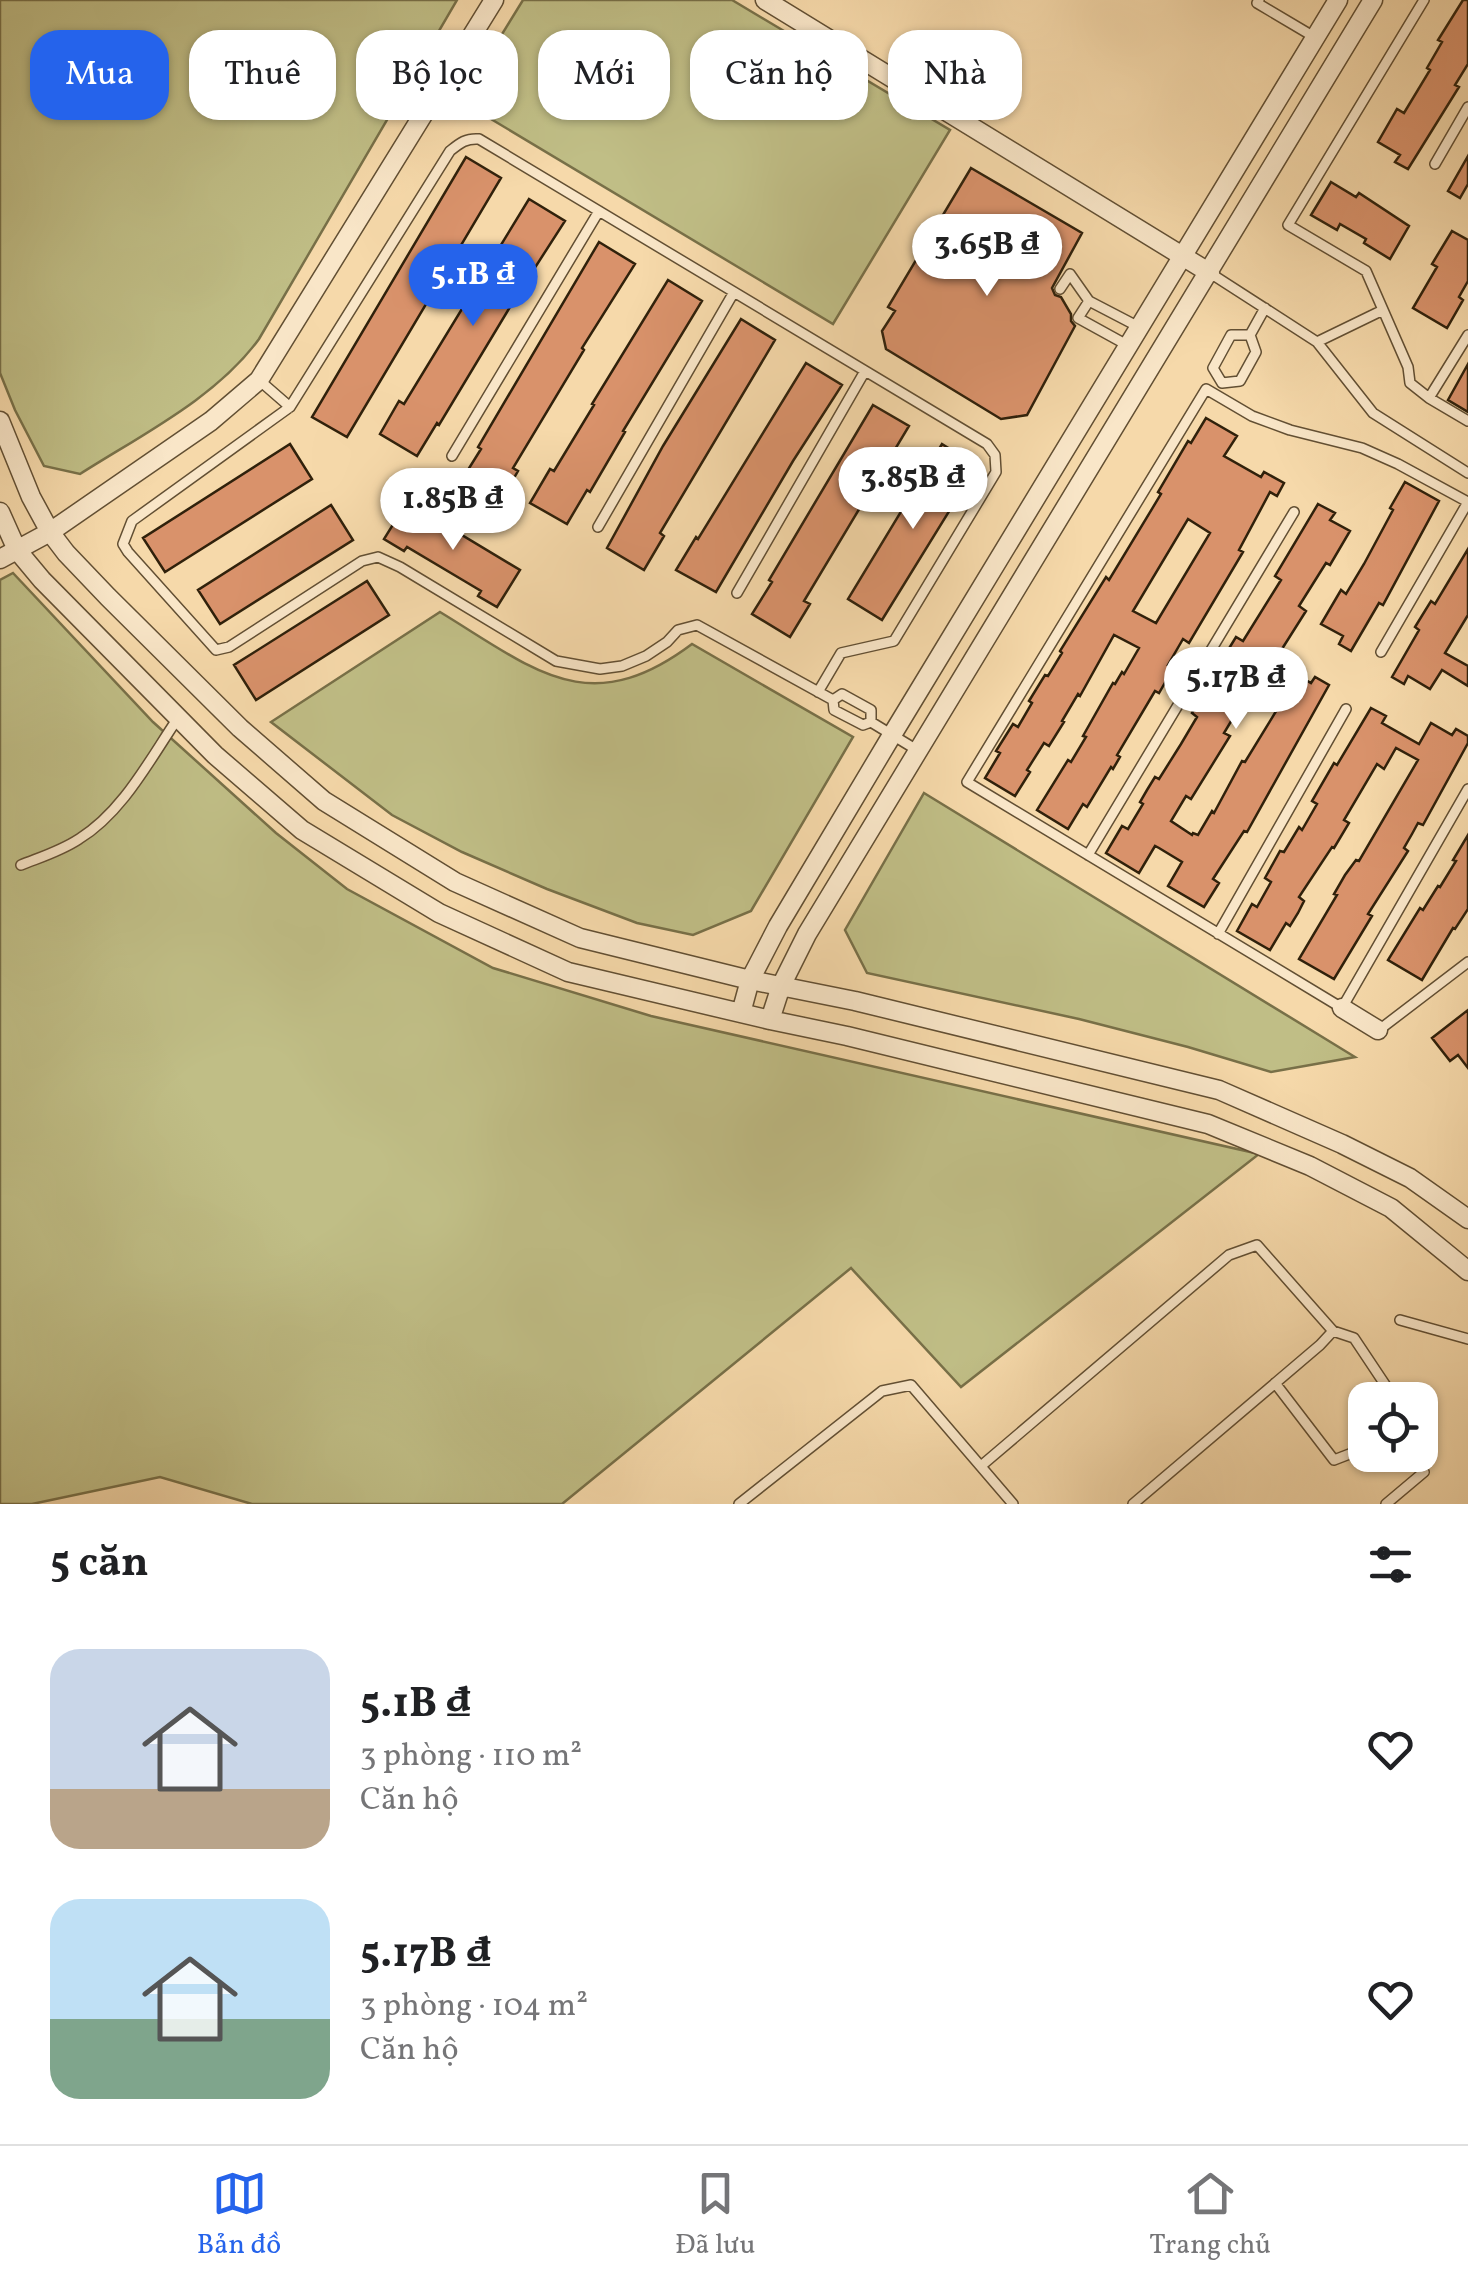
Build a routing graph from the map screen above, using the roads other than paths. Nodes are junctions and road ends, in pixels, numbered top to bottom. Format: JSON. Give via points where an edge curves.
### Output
{"nodes":[{"id":1,"x":494,"y":0,"type":"edge"},
{"id":2,"x":765,"y":0,"type":"edge"},
{"id":3,"x":1259,"y":0,"type":"edge"},
{"id":4,"x":1338,"y":0,"type":"edge"},
{"id":5,"x":1373,"y":0,"type":"edge"},
{"id":6,"x":1424,"y":0,"type":"edge"},
{"id":7,"x":1316,"y":38,"type":"junction"},
{"id":8,"x":1468,"y":108,"type":"edge"},
{"id":9,"x":1435,"y":164,"type":"dead end"},
{"id":10,"x":600,"y":211,"type":"junction"},
{"id":11,"x":1183,"y":255,"type":"junction"},
{"id":12,"x":1210,"y":272,"type":"junction"},
{"id":13,"x":1060,"y":289,"type":"dead end"},
{"id":14,"x":734,"y":292,"type":"junction"},
{"id":15,"x":1089,"y":301,"type":"junction"},
{"id":16,"x":1265,"y":308,"type":"junction"},
{"id":17,"x":1383,"y":310,"type":"junction"},
{"id":18,"x":1139,"y":328,"type":"junction"},
{"id":19,"x":1250,"y":335,"type":"junction"},
{"id":20,"x":1468,"y":335,"type":"edge"},
{"id":21,"x":1318,"y":342,"type":"junction"},
{"id":22,"x":1128,"y":346,"type":"junction"},
{"id":23,"x":866,"y":371,"type":"junction"},
{"id":24,"x":259,"y":380,"type":"junction"},
{"id":25,"x":1222,"y":383,"type":"junction"},
{"id":26,"x":1216,"y":395,"type":"junction"},
{"id":27,"x":1429,"y":398,"type":"junction"},
{"id":28,"x":290,"y":407,"type":"junction"},
{"id":29,"x":0,"y":421,"type":"edge"},
{"id":30,"x":1468,"y":421,"type":"edge"},
{"id":31,"x":452,"y":456,"type":"dead end"},
{"id":32,"x":1468,"y":473,"type":"edge"},
{"id":33,"x":1468,"y":502,"type":"edge"},
{"id":34,"x":0,"y":512,"type":"edge"},
{"id":35,"x":1294,"y":512,"type":"dead end"},
{"id":36,"x":598,"y":527,"type":"dead end"},
{"id":37,"x":50,"y":532,"type":"junction"},
{"id":38,"x":8,"y":554,"type":"edge"},
{"id":39,"x":737,"y":593,"type":"dead end"},
{"id":40,"x":1381,"y":652,"type":"dead end"},
{"id":41,"x":818,"y":692,"type":"junction"},
{"id":42,"x":833,"y":700,"type":"junction"},
{"id":43,"x":1346,"y":709,"type":"dead end"},
{"id":44,"x":178,"y":718,"type":"junction"},
{"id":45,"x":871,"y":722,"type":"junction"},
{"id":46,"x":892,"y":735,"type":"junction"},
{"id":47,"x":917,"y":750,"type":"junction"},
{"id":48,"x":1468,"y":790,"type":"edge"},
{"id":49,"x":1088,"y":855,"type":"junction"},
{"id":50,"x":21,"y":865,"type":"dead end"},
{"id":51,"x":1218,"y":934,"type":"junction"},
{"id":52,"x":1468,"y":962,"type":"edge"},
{"id":53,"x":750,"y":980,"type":"junction"},
{"id":54,"x":781,"y":986,"type":"junction"},
{"id":55,"x":1342,"y":1008,"type":"junction"},
{"id":56,"x":741,"y":1013,"type":"junction"},
{"id":57,"x":770,"y":1020,"type":"junction"},
{"id":58,"x":1378,"y":1030,"type":"joint"},
{"id":59,"x":1468,"y":1220,"type":"edge"},
{"id":60,"x":1468,"y":1272,"type":"edge"},
{"id":61,"x":1400,"y":1320,"type":"dead end"},
{"id":62,"x":1332,"y":1332,"type":"junction"},
{"id":63,"x":1468,"y":1339,"type":"edge"},
{"id":64,"x":1383,"y":1382,"type":"edge"},
{"id":65,"x":1275,"y":1384,"type":"junction"},
{"id":66,"x":1348,"y":1456,"type":"edge"},
{"id":67,"x":981,"y":1466,"type":"junction"},
{"id":68,"x":1424,"y":1472,"type":"edge"},
{"id":69,"x":740,"y":1504,"type":"edge"},
{"id":70,"x":1013,"y":1504,"type":"edge"},
{"id":71,"x":1133,"y":1504,"type":"edge"},
{"id":72,"x":1386,"y":1504,"type":"edge"}],
"edges":[{"from":1,"to":24,"type":"street"},
{"from":2,"to":11,"type":"street"},
{"from":3,"to":7,"type":"lane"},
{"from":4,"to":7,"type":"street"},
{"from":5,"to":12,"type":"street"},
{"from":6,"to":17,"type":"lane","via":[[1288,225],[1366,270]]},
{"from":7,"to":11,"type":"street"},
{"from":8,"to":9,"type":"lane"},
{"from":10,"to":14,"type":"lane"},
{"from":10,"to":28,"type":"lane","via":[[479,139],[460,142]]},
{"from":10,"to":31,"type":"lane"},
{"from":11,"to":12,"type":"street"},
{"from":11,"to":18,"type":"street"},
{"from":12,"to":16,"type":"lane"},
{"from":12,"to":47,"type":"street"},
{"from":13,"to":15,"type":"lane","via":[[1070,274]]},
{"from":14,"to":23,"type":"lane"},
{"from":14,"to":36,"type":"lane"},
{"from":15,"to":18,"type":"lane"},
{"from":15,"to":22,"type":"lane","via":[[1078,318]]},
{"from":16,"to":19,"type":"lane"},
{"from":16,"to":21,"type":"lane"},
{"from":17,"to":21,"type":"lane"},
{"from":17,"to":27,"type":"lane","via":[[1410,383]]},
{"from":18,"to":22,"type":"street"},
{"from":19,"to":25,"type":"lane","via":[[1256,352],[1240,381]]},
{"from":19,"to":25,"type":"lane","via":[[1231,335],[1214,368]]},
{"from":20,"to":27,"type":"lane"},
{"from":21,"to":32,"type":"lane","via":[[1373,413]]},
{"from":22,"to":46,"type":"street"},
{"from":23,"to":39,"type":"lane"},
{"from":23,"to":41,"type":"lane","via":[[987,444],[996,472],[894,640],[841,652]]},
{"from":24,"to":28,"type":"lane"},
{"from":24,"to":37,"type":"street"},
{"from":25,"to":26,"type":"lane"},
{"from":26,"to":33,"type":"lane","via":[[1290,430],[1362,448]]},
{"from":26,"to":49,"type":"lane","via":[[1206,390],[967,782]]},
{"from":27,"to":30,"type":"lane"},
{"from":28,"to":41,"type":"lane","via":[[132,521],[125,534],[128,552],[216,650],[362,560],[378,557],[556,662],[622,666],[697,624]]},
{"from":29,"to":37,"type":"street"},
{"from":33,"to":40,"type":"lane"},
{"from":34,"to":38,"type":"street"},
{"from":35,"to":49,"type":"lane"},
{"from":37,"to":38,"type":"street"},
{"from":37,"to":53,"type":"street","via":[[240,728],[324,801],[456,882],[580,938]]},
{"from":38,"to":44,"type":"street"},
{"from":41,"to":42,"type":"lane"},
{"from":42,"to":45,"type":"lane","via":[[834,710],[863,726]]},
{"from":42,"to":45,"type":"lane","via":[[842,694],[871,710]]},
{"from":43,"to":51,"type":"lane"},
{"from":44,"to":50,"type":"lane","via":[[104,819],[78,840]]},
{"from":44,"to":56,"type":"street","via":[[302,830],[439,913],[568,972]]},
{"from":45,"to":46,"type":"lane"},
{"from":46,"to":47,"type":"lane"},
{"from":46,"to":53,"type":"street"},
{"from":47,"to":54,"type":"street"},
{"from":48,"to":55,"type":"lane"},
{"from":49,"to":51,"type":"lane"},
{"from":51,"to":55,"type":"lane"},
{"from":52,"to":58,"type":"lane"},
{"from":53,"to":54,"type":"street"},
{"from":53,"to":56,"type":"street"},
{"from":54,"to":57,"type":"street"},
{"from":54,"to":59,"type":"street","via":[[1218,1090],[1410,1178]]},
{"from":55,"to":58,"type":"street"},
{"from":56,"to":57,"type":"street"},
{"from":57,"to":60,"type":"street","via":[[1208,1124],[1391,1208]]},
{"from":61,"to":63,"type":"lane"},
{"from":62,"to":64,"type":"lane","via":[[1354,1338]]},
{"from":62,"to":65,"type":"lane"},
{"from":62,"to":67,"type":"lane","via":[[1257,1245],[1229,1255]]},
{"from":65,"to":66,"type":"lane","via":[[1334,1460]]},
{"from":65,"to":71,"type":"lane"},
{"from":67,"to":69,"type":"lane","via":[[911,1384],[882,1391]]},
{"from":67,"to":70,"type":"lane"},
{"from":68,"to":72,"type":"lane"}]}
